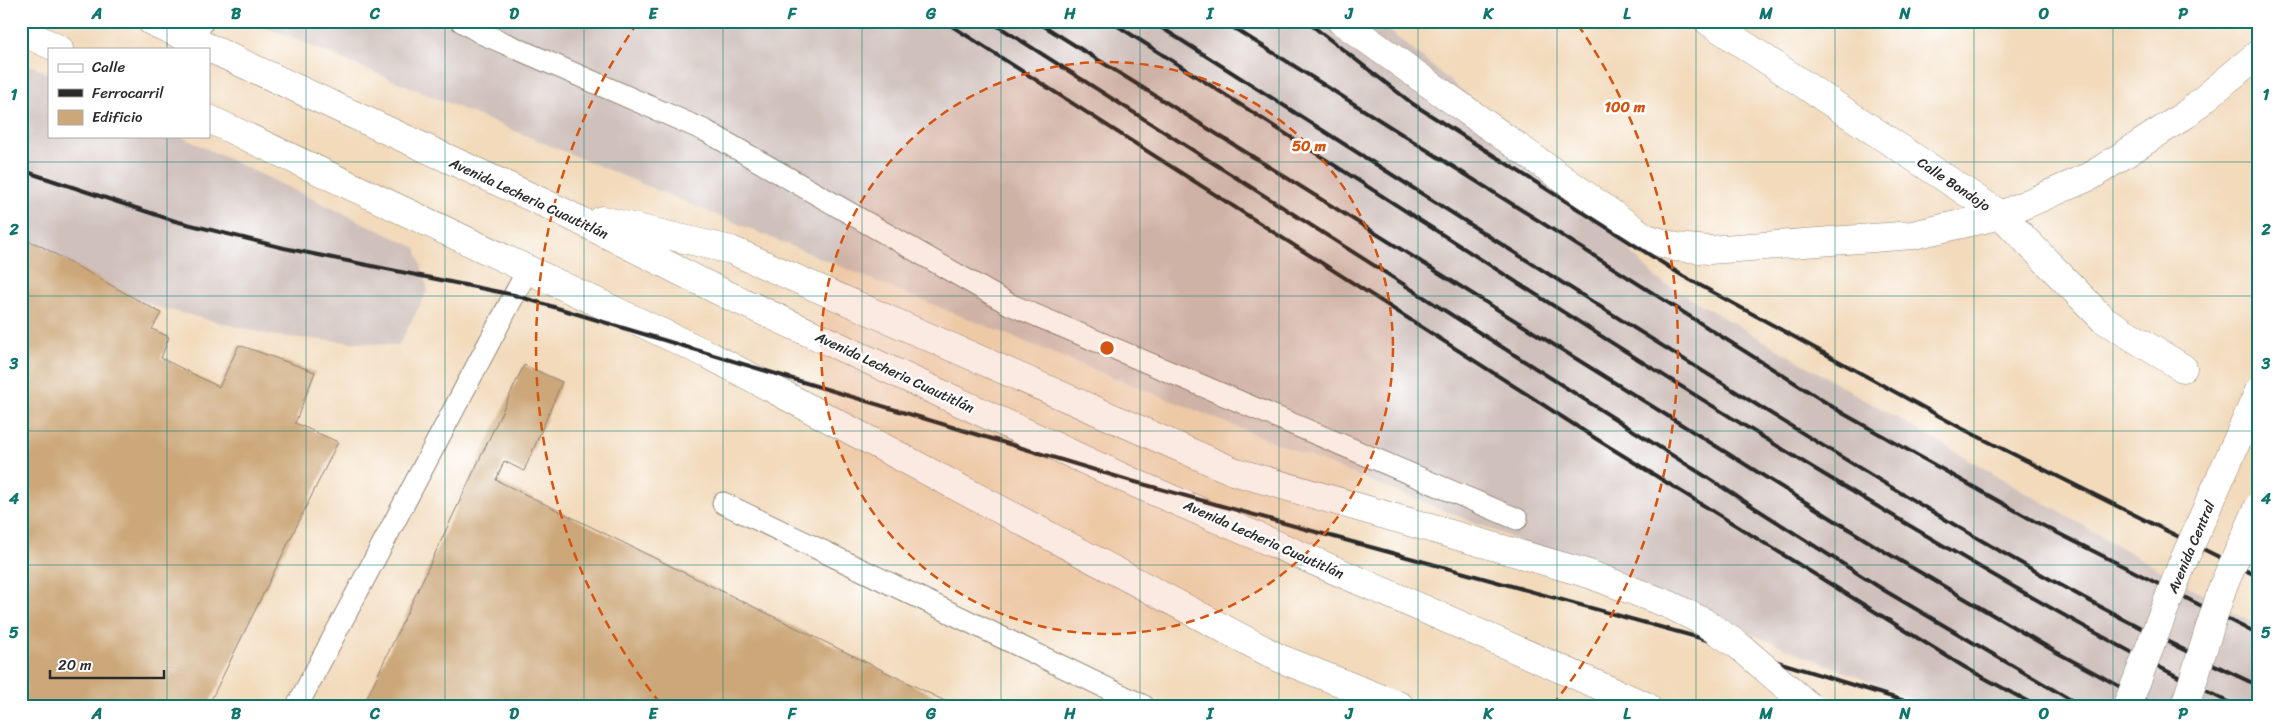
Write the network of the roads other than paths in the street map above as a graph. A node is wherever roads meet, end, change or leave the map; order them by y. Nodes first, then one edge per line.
1 (151, 21) edge
2 (461, 21) edge
3 (1341, 21) edge
4 (1708, 21) edge
5 (21, 31) edge
6 (198, 31) edge
7 (57, 48) edge
8 (2259, 53) edge
9 (210, 119) edge
10 (559, 210) junction
11 (2001, 215) junction
12 (528, 269) junction
13 (2183, 368) dead end
14 (2259, 391) edge
15 (723, 503) dead end
16 (2259, 506) edge
17 (1517, 519) dead end
18 (2192, 693) edge
19 (297, 706) edge
20 (1144, 706) edge
21 (1400, 706) edge
22 (1646, 706) edge
23 (1809, 706) edge
24 (2127, 706) edge
25 (2184, 706) edge

1 - 6 main road, Avenida Lecheria Cuautitlán
2 - 17 lane
3 - 11 main road
4 - 11 main road, Calle Bondojo
5 - 7 main road
6 - 10 main road, Avenida Lecheria Cuautitlán
8 - 11 main road
9 - 12 main road
10 - 22 main road, Avenida Lecheria Cuautitlán
10 - 23 main road, bridge
11 - 13 main road, Calle Bondojo
12 - 19 lane
12 - 21 main road
14 - 24 main road, Avenida Central, bridge
15 - 20 lane
16 - 18 main road, bridge
18 - 25 main road, bridge

